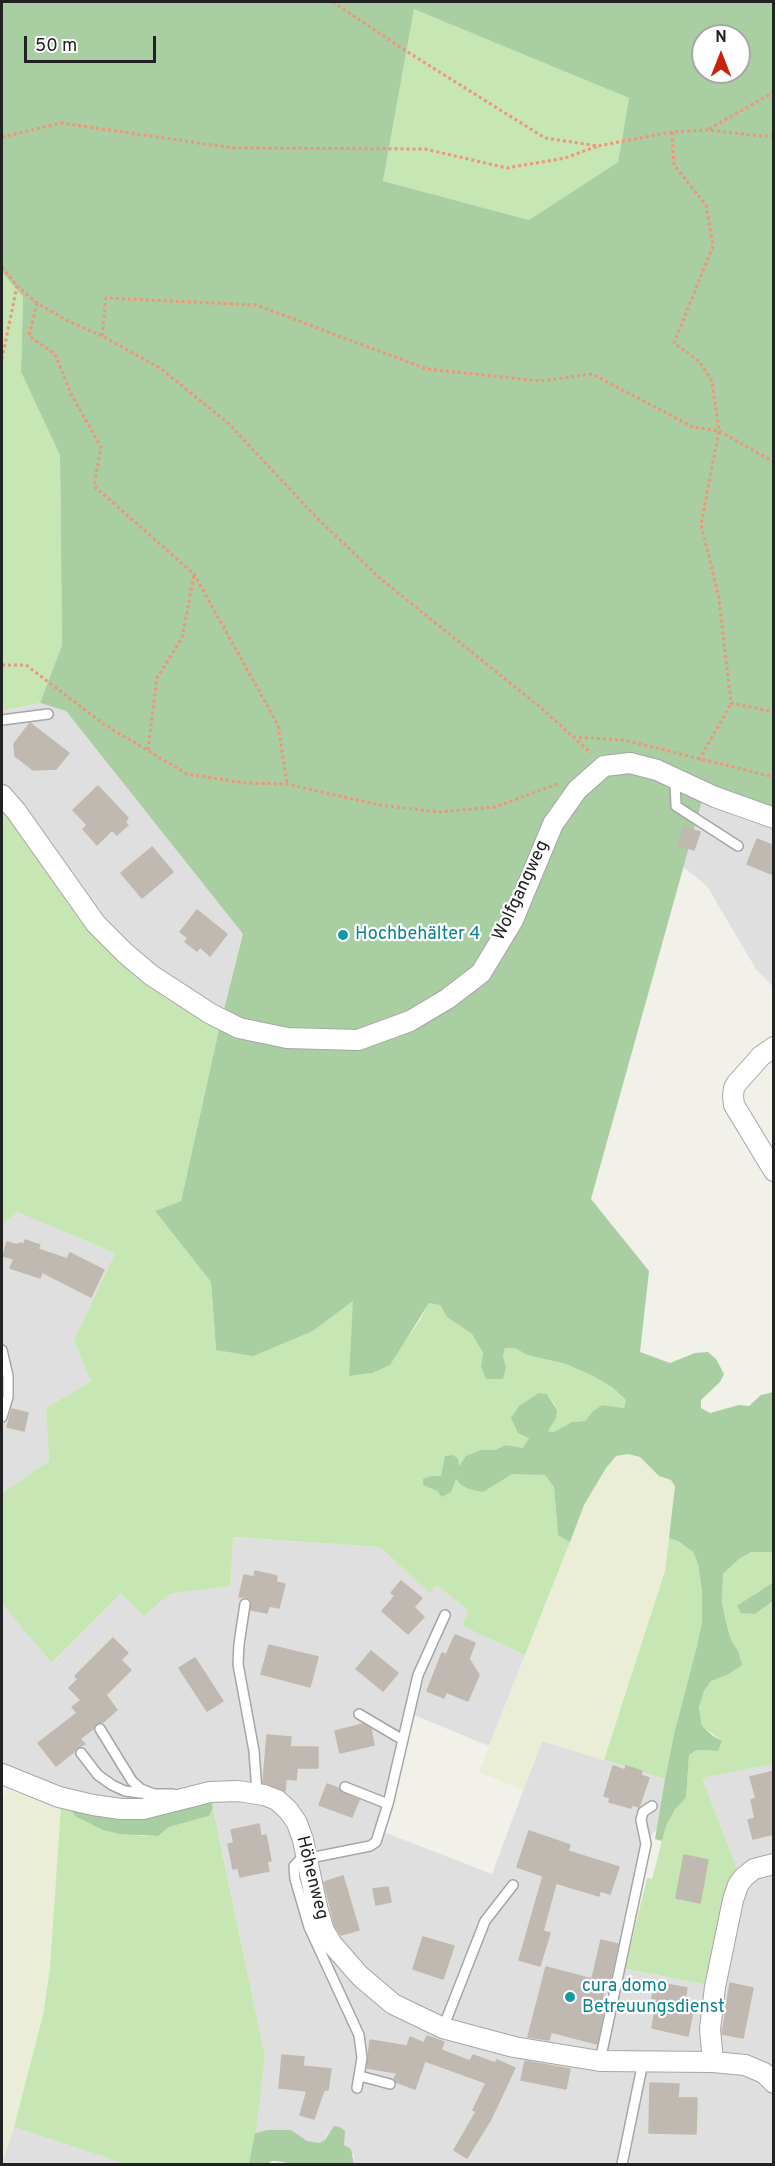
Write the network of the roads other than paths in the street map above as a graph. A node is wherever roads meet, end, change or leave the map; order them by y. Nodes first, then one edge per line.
1 (48, 714) dead end
2 (2, 720) edge
3 (675, 778) junction
4 (2, 795) edge
5 (774, 818) edge
6 (738, 846) dead end
7 (774, 1047) edge
8 (774, 1171) edge
9 (2, 1350) edge
10 (2, 1417) edge
11 (245, 1605) dead end
12 (445, 1614) dead end
13 (359, 1714) dead end
14 (100, 1729) dead end
15 (403, 1740) junction
16 (81, 1754) dead end
17 (2, 1774) edge
18 (345, 1786) dead end
19 (210, 1792) junction
20 (257, 1792) junction
21 (154, 1794) junction
22 (388, 1804) junction
23 (652, 1806) dead end
24 (307, 1858) junction
25 (774, 1864) edge
26 (513, 1885) dead end
27 (443, 2028) junction
28 (600, 2061) junction
29 (643, 2062) junction
30 (713, 2062) junction
31 (360, 2076) junction
32 (390, 2084) dead end
33 (774, 2084) edge
34 (357, 2088) dead end
35 (622, 2164) edge

1 - 2 lane
3 - 4 street, Wolfgangweg
3 - 5 street
3 - 6 lane
7 - 8 street
9 - 10 lane
11 - 20 lane
12 - 15 lane
13 - 15 lane
14 - 21 lane
15 - 22 lane
16 - 21 lane
17 - 19 street, Höhenweg
18 - 22 lane
19 - 20 street, Höhenweg
19 - 21 lane
20 - 24 street, Höhenweg
22 - 24 lane
23 - 28 lane
24 - 27 street, Höhenweg
24 - 31 lane
25 - 30 street
26 - 27 lane
27 - 28 street, Höhenweg
28 - 29 street, Höhenweg
29 - 30 street, Höhenweg
29 - 35 lane
30 - 33 street, Höhenweg
31 - 32 lane
31 - 34 lane

